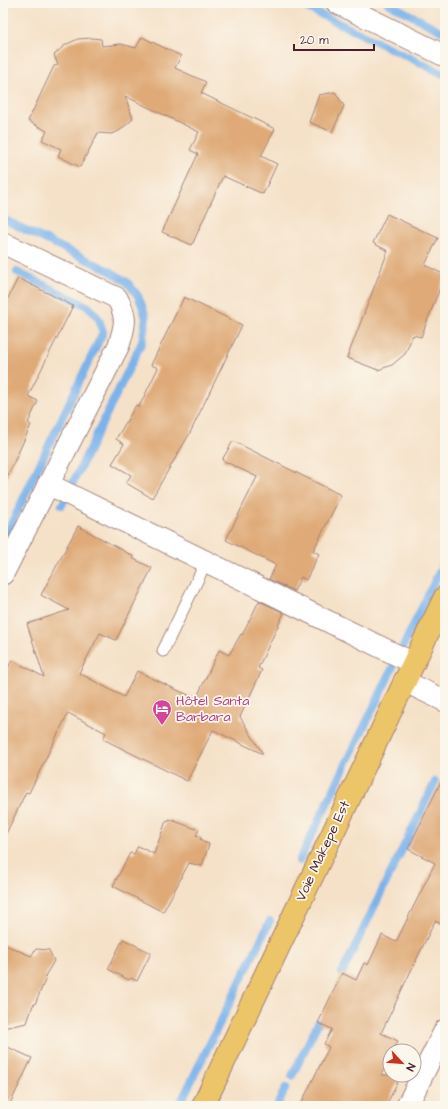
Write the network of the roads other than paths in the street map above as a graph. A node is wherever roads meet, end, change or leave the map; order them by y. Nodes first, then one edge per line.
1 (337, 3) edge
2 (445, 56) edge
3 (3, 243) edge
4 (48, 484) junction
5 (206, 562) junction
6 (3, 574) edge
7 (445, 597) edge
8 (163, 651) dead end
9 (408, 672) junction
10 (445, 701) edge
11 (445, 1030) edge
12 (203, 1106) edge
13 (407, 1106) edge

1 - 2 street
3 - 4 street
4 - 5 street
4 - 6 street
5 - 8 lane
5 - 9 street
7 - 9 main road, Voie Makepe Est
9 - 10 street
9 - 12 main road, Voie Makepe Est
11 - 13 street

